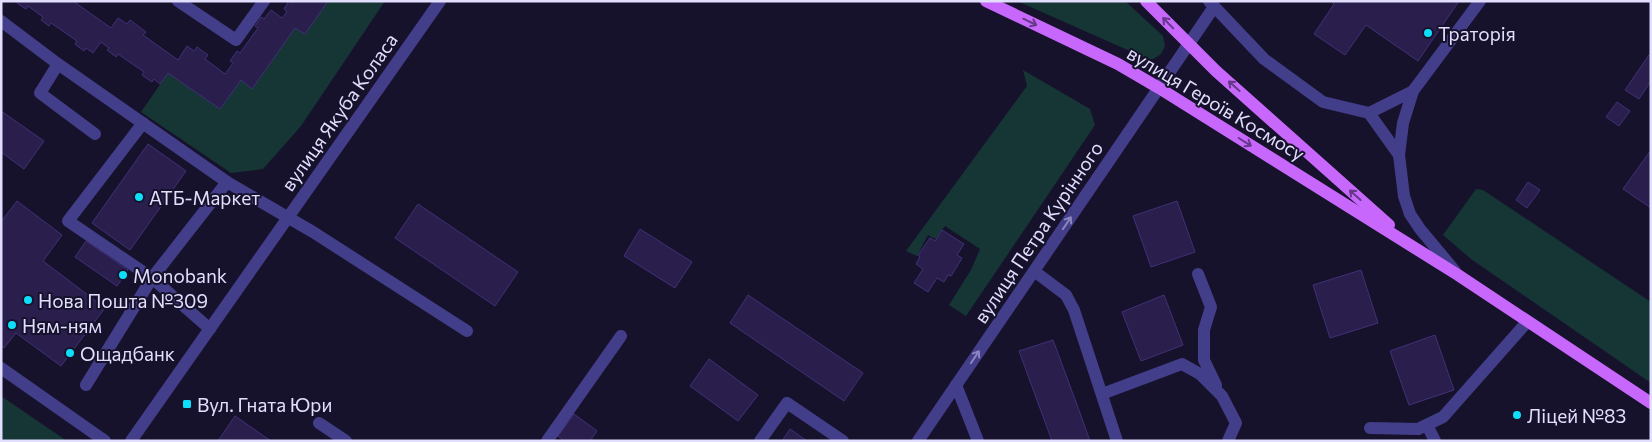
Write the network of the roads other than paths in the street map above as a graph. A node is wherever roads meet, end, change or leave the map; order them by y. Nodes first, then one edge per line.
1 (178, 1) edge
2 (264, 1) edge
3 (440, 1) edge
4 (986, 1) edge
5 (1146, 1) edge
6 (1480, 1) edge
7 (1211, 4) edge
8 (1, 21) edge
9 (1189, 45) junction
10 (58, 64) junction
11 (1159, 88) junction
12 (1413, 91) junction
13 (1369, 113) junction
14 (142, 123) junction
15 (96, 134) dead end
16 (1399, 155) junction
17 (227, 182) junction
18 (288, 217) junction
19 (1418, 250) junction
20 (1034, 271) junction
21 (1198, 274) dead end
22 (1458, 275) junction
23 (152, 278) junction
24 (1527, 322) junction
25 (210, 329) junction
26 (467, 331) dead end
27 (621, 336) dead end
28 (1, 368) edge
29 (86, 385) dead end
30 (956, 385) junction
31 (1102, 394) junction
32 (1222, 396) junction
33 (1651, 402) edge
34 (319, 423) dead end
35 (1427, 425) junction
36 (1370, 428) dead end
37 (105, 441) edge
38 (132, 441) edge
39 (346, 441) edge
40 (547, 441) edge
41 (760, 441) edge
42 (843, 441) edge
43 (918, 441) edge
44 (978, 441) edge
45 (1117, 441) edge
46 (1228, 441) edge
47 (1435, 441) edge

1 - 2 street
3 - 18 street, вулиця Якуба Коласа
4 -> 11 main road, вулиця Героїв Космосу
9 -> 5 main road, вулиця Героїв Космосу
6 - 12 street
7 - 9 street, вулиця Петра Курінного
7 - 13 street
8 - 10 street
9 - 11 street, вулиця Петра Курінного
19 -> 9 main road, вулиця Героїв Космосу
10 - 14 street
10 - 15 street
11 -> 19 main road, вулиця Героїв Космосу
20 -> 11 street, вулиця Петра Курінного
12 - 13 street
12 - 16 street
13 - 16 street
14 - 17 street
14 - 23 street
16 - 22 street
17 - 18 street
17 - 23 street
18 - 25 street, вулиця Якуба Коласа
18 - 26 street
19 - 22 main road, вулиця Героїв Космосу
30 -> 20 street, вулиця Петра Курінного
20 - 31 street
21 - 32 street
22 - 24 main road, вулиця Героїв Космосу
23 - 25 street
23 - 29 street
24 - 33 main road, вулиця Героїв Космосу
24 - 35 street
25 - 38 street, вулиця Якуба Коласа
27 - 40 street
28 - 37 street
30 - 43 street, вулиця Петра Курінного
30 - 44 street
31 - 32 street
31 - 45 street
32 - 46 street
34 - 39 street
35 - 36 street
35 - 47 street
41 - 42 street

